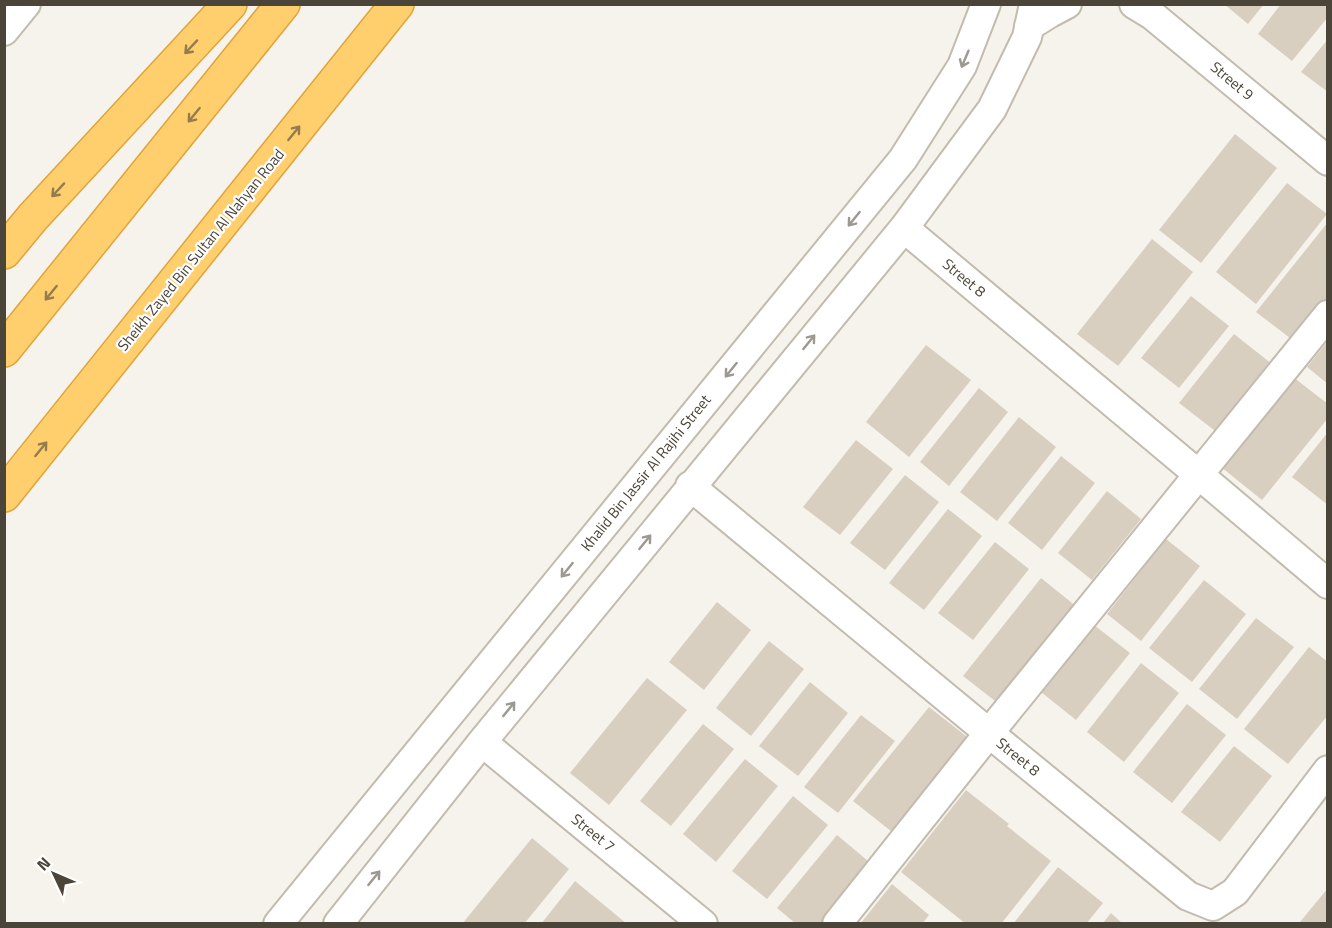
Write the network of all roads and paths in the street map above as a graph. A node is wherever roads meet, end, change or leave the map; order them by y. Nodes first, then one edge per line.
1 (26, 4) edge
2 (231, 4) edge
3 (284, 4) edge
4 (397, 4) edge
5 (986, 4) edge
6 (1067, 4) edge
7 (1134, 4) edge
8 (1032, 15) edge
9 (4, 31) edge
10 (1328, 161) edge
11 (33, 217) junction
12 (903, 228) junction
13 (4, 238) edge
14 (4, 252) edge
15 (1328, 315) edge
16 (4, 350) edge
17 (1198, 474) junction
18 (690, 486) junction
19 (4, 495) edge
20 (1328, 584) edge
21 (988, 733) junction
22 (482, 742) junction
23 (1328, 770) edge
24 (278, 924) edge
25 (338, 924) edge
26 (703, 924) edge
27 (837, 924) edge

1 - 9 street
2 -> 11 highway
3 -> 16 highway
19 -> 4 highway, Sheikh Zayed Bin Sultan Al Nahyan Road
5 -> 24 street, Khalid Bin Jassir Al Rajihi Street
6 - 8 street
7 - 10 street, Street 9
8 - 12 street
11 - 13 street
11 - 14 highway
12 - 17 street, Street 8
18 -> 12 street
15 - 17 street
17 - 20 street, Street 8
17 - 21 street
18 - 21 street, Street 8
22 -> 18 street
21 - 23 street, Street 8
21 - 27 street
25 -> 22 street
22 - 26 street, Street 7

